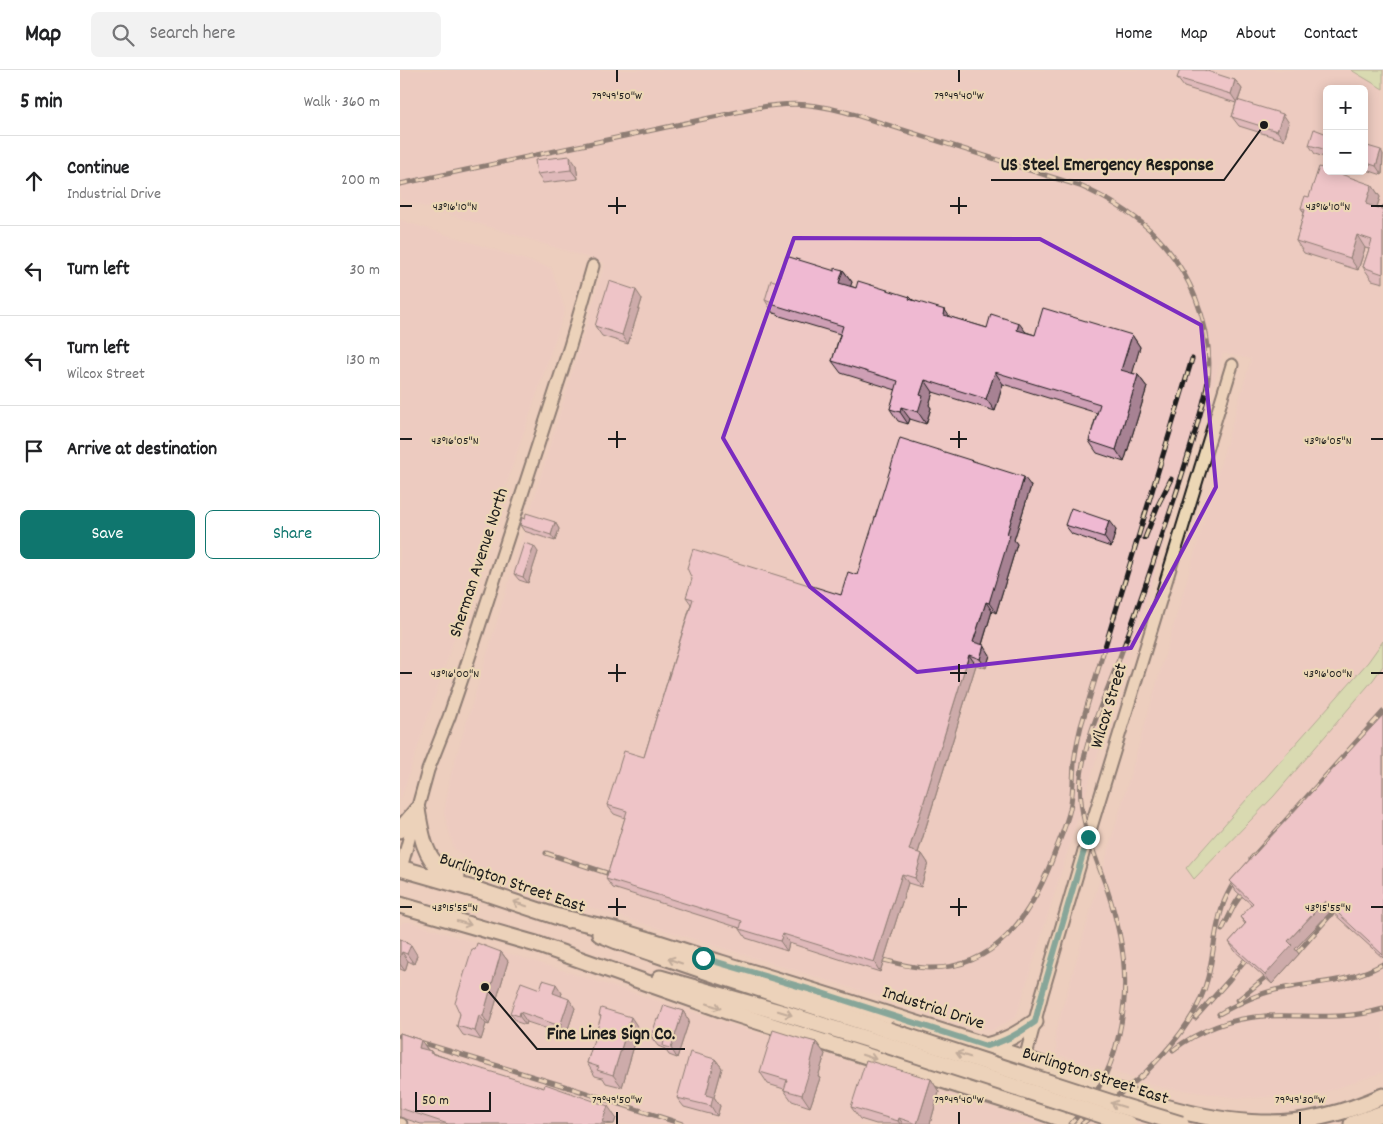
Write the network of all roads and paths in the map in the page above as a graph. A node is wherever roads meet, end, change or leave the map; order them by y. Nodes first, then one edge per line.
1 (593, 266) dead end
2 (1232, 365) dead end
3 (416, 810) junction
4 (400, 830) edge
5 (400, 869) edge
6 (480, 891) junction
7 (400, 905) edge
8 (559, 917) junction
9 (536, 944) junction
10 (1035, 1022) junction
11 (885, 1037) junction
12 (986, 1046) junction
13 (1025, 1059) junction
14 (971, 1089) junction
15 (1383, 1096) edge
16 (1383, 1113) edge
17 (1048, 1114) junction
18 (1076, 1124) edge
19 (1130, 1124) edge
20 (1181, 1124) edge
21 (1352, 1124) edge

1 - 3 street, Sherman Avenue North
2 - 10 street, Wilcox Street
3 - 4 main road
3 - 5 street, Sherman Avenue North
3 - 6 main road
5 - 6 main road, Burlington Street East
8 -> 6 main road, Burlington Street East
7 -> 9 main road, Burlington Street East
11 -> 8 main road, Burlington Street East
8 - 12 main road, Industrial Drive
9 -> 11 main road, Burlington Street East
9 -> 14 main road, Burlington Street East
10 - 12 main road
10 - 13 street, Wilcox Street
11 - 19 main road, Burlington Street East, bridge
20 -> 11 main road, Burlington Street East, bridge
12 - 13 main road, Industrial Drive
13 - 14 main road
13 - 15 main road, Industrial Drive
13 - 17 main road
14 - 17 main road, Burlington Street East
16 - 21 main road
17 - 18 main road, Burlington Street East

